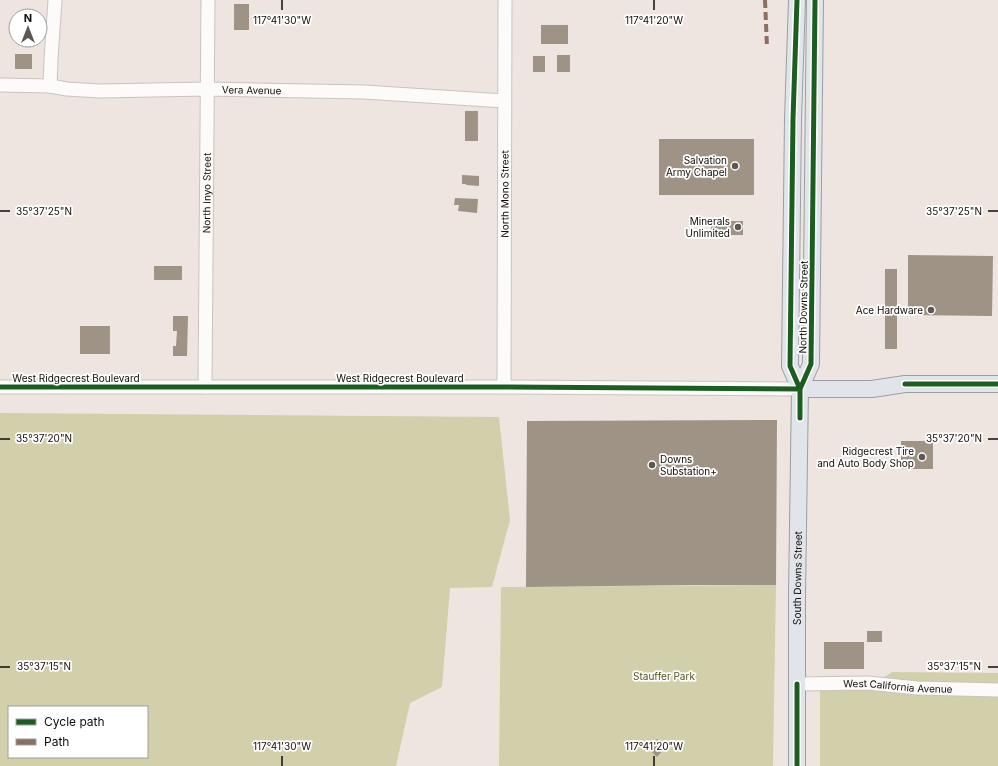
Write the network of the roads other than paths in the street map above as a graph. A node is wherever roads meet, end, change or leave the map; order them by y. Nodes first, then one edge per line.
1 (55, 0) edge
2 (208, 0) edge
3 (797, 0) edge
4 (815, 0) edge
5 (502, 2) edge
6 (0, 84) edge
7 (50, 86) junction
8 (207, 89) junction
9 (504, 101) junction
10 (998, 384) edge
11 (0, 387) edge
12 (205, 387) junction
13 (504, 387) junction
14 (800, 389) junction
15 (798, 684) junction
16 (998, 690) edge
17 (797, 766) edge

1 - 7 street
2 - 8 street, North Inyo Street
3 - 14 main road, North Downs Street
4 - 14 main road, North Downs Street
5 - 9 street, North Mono Street
6 - 7 street, Vera Avenue
7 - 8 street, Vera Avenue
8 - 9 street, Vera Avenue
8 - 12 street, North Inyo Street
9 - 13 street, North Mono Street
10 - 14 main road, West Ridgecrest Boulevard
11 - 12 street, West Ridgecrest Boulevard
12 - 13 street, West Ridgecrest Boulevard
13 - 14 street, West Ridgecrest Boulevard
14 - 15 main road, South Downs Street
15 - 16 street, West California Avenue
15 - 17 main road, South Downs Street

